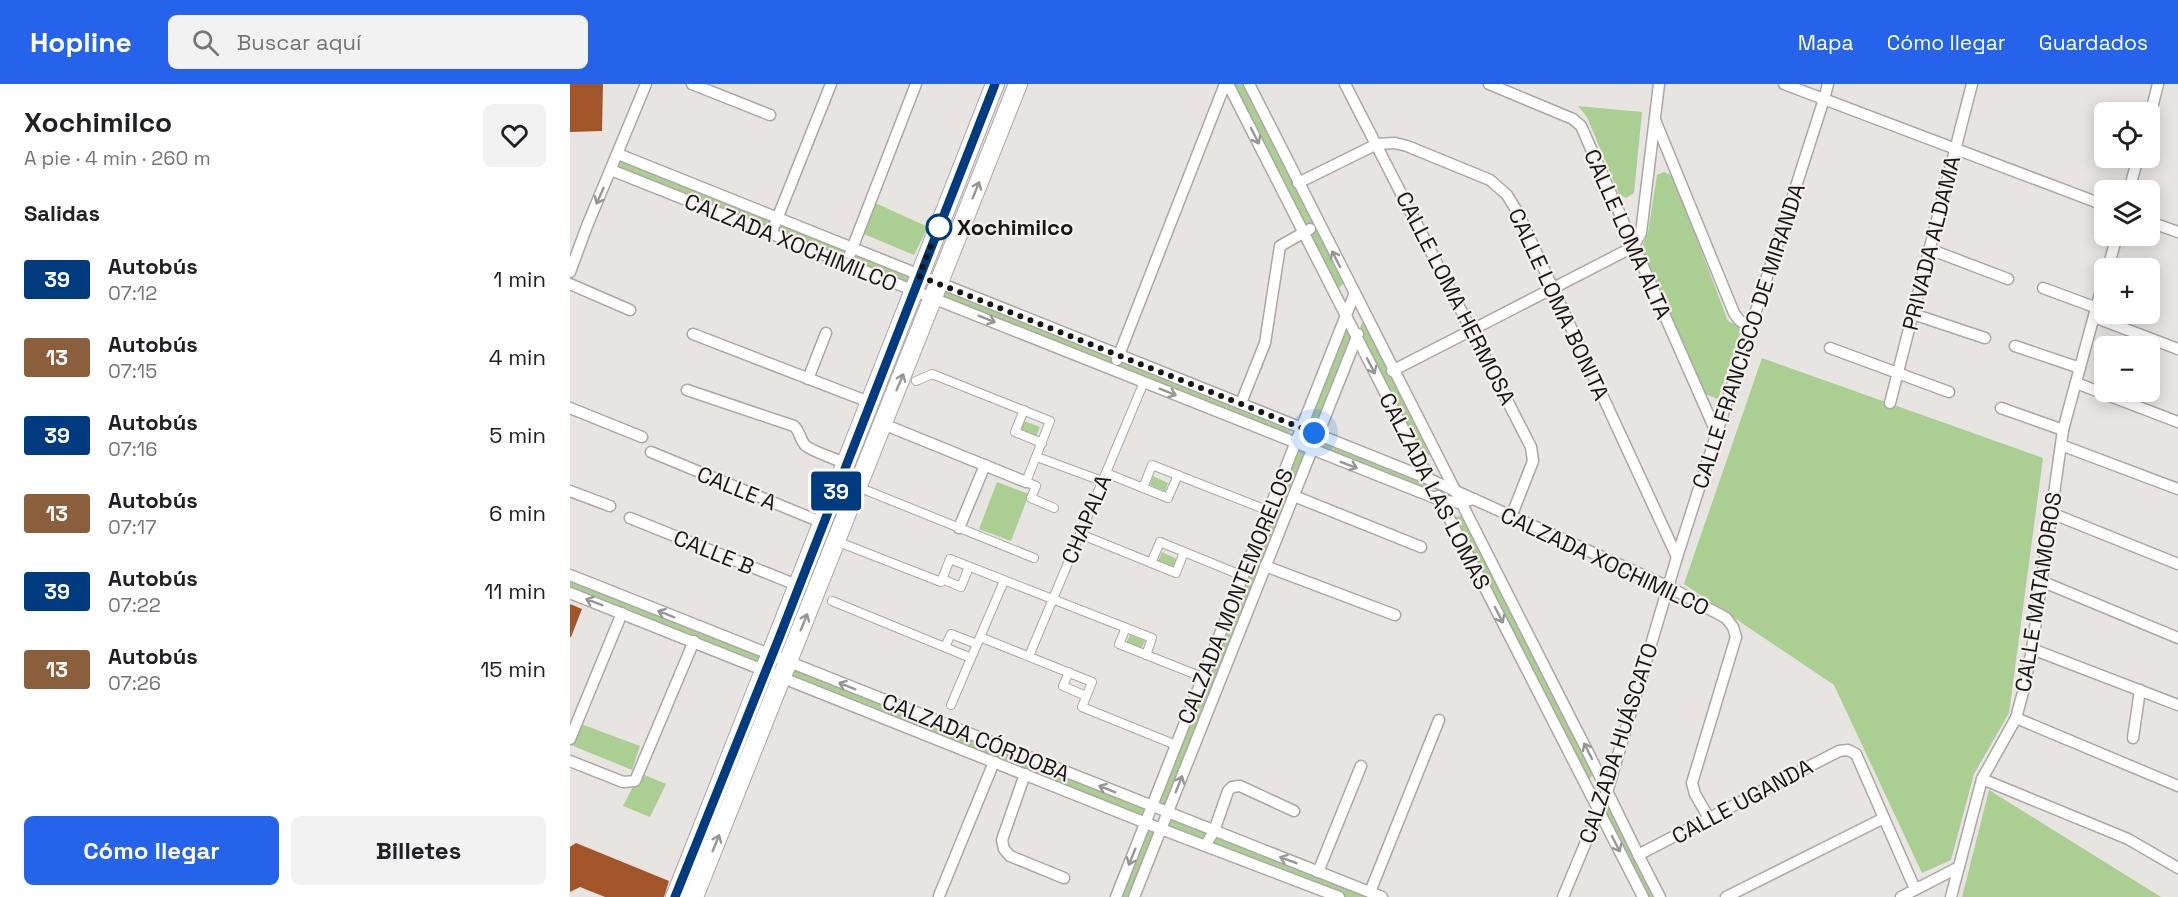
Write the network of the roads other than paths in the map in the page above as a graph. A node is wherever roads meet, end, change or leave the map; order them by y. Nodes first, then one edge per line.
1 (646, 84) edge
2 (692, 84) edge
3 (831, 84) edge
4 (916, 84) edge
5 (995, 84) edge
6 (1018, 84) edge
7 (1226, 84) edge
8 (1248, 84) edge
9 (1345, 84) edge
10 (1489, 84) edge
11 (1659, 84) edge
12 (1784, 84) edge
13 (1828, 84) edge
14 (1972, 84) edge
15 (2158, 84) edge
16 (1824, 99) junction
17 (2154, 102) edge
18 (770, 115) dead end
19 (1655, 119) junction
20 (1377, 144) junction
21 (1954, 148) junction
22 (618, 154) junction
23 (611, 170) junction
24 (668, 174) junction
25 (1298, 183) junction
26 (660, 190) junction
27 (721, 195) junction
28 (2094, 201) edge
29 (714, 211) junction
30 (778, 219) junction
31 (1319, 225) junction
32 (2160, 226) edge
33 (1304, 232) junction
34 (2178, 232) edge
35 (771, 234) junction
36 (1633, 247) junction
37 (852, 249) junction
38 (1929, 249) junction
39 (846, 264) junction
40 (570, 272) edge
41 (2008, 279) dead end
42 (916, 283) junction
43 (570, 284) edge
44 (2043, 288) dead end
45 (1553, 289) junction
46 (936, 291) junction
47 (1354, 295) junction
48 (630, 310) dead end
49 (2094, 313) edge
50 (1913, 314) junction
51 (1346, 315) junction
52 (1365, 316) junction
53 (2094, 317) edge
54 (2120, 324) edge
55 (1751, 328) junction
56 (1473, 330) junction
57 (826, 333) dead end
58 (693, 334) dead end
59 (1356, 337) junction
60 (1986, 338) dead end
61 (2015, 346) dead end
62 (1830, 348) dead end
63 (2178, 349) edge
64 (1119, 356) junction
65 (1113, 369) junction
66 (2080, 369) junction
67 (1392, 370) junction
68 (1898, 375) junction
69 (808, 379) junction
70 (916, 381) dead end
71 (1144, 382) junction
72 (2076, 383) junction
73 (687, 390) dead end
74 (1949, 392) dead end
75 (869, 402) junction
76 (1241, 403) junction
77 (1890, 403) dead end
78 (570, 408) edge
79 (2001, 408) dead end
80 (1024, 411) junction
81 (2178, 422) edge
82 (883, 424) junction
83 (1301, 428) junction
84 (2063, 430) junction
85 (1718, 434) junction
86 (1318, 435) junction
87 (642, 437) dead end
88 (1042, 443) junction
89 (1295, 443) junction
90 (2061, 445) junction
91 (1312, 450) junction
92 (651, 452) dead end
93 (1036, 457) junction
94 (846, 464) junction
95 (985, 465) junction
96 (1178, 475) junction
97 (1104, 477) junction
98 (1429, 479) junction
99 (1026, 482) junction
100 (858, 487) junction
101 (1143, 488) junction
102 (1452, 489) junction
103 (2178, 489) edge
104 (570, 491) edge
105 (1294, 496) junction
106 (1473, 499) junction
107 (1440, 500) junction
108 (1459, 503) junction
109 (610, 506) dead end
110 (1054, 508) dead end
111 (1269, 511) junction
112 (2051, 513) junction
113 (1511, 517) junction
114 (630, 518) dead end
115 (824, 523) junction
116 (959, 528) junction
117 (1080, 534) junction
118 (836, 541) junction
119 (1421, 547) dead end
120 (1184, 552) junction
121 (1677, 556) junction
122 (1034, 558) dead end
123 (1151, 563) junction
124 (2178, 564) edge
125 (1265, 566) junction
126 (969, 567) junction
127 (570, 575) edge
128 (1242, 576) junction
129 (942, 579) junction
130 (1004, 580) junction
131 (2041, 581) junction
132 (799, 586) junction
133 (1669, 587) junction
134 (570, 593) edge
135 (1053, 600) junction
136 (832, 601) dead end
137 (1229, 610) junction
138 (622, 613) junction
139 (1395, 615) dead end
140 (1245, 617) junction
141 (1126, 628) junction
142 (2178, 638) edge
143 (694, 641) junction
144 (978, 641) junction
145 (945, 647) junction
146 (2032, 649) junction
147 (1146, 655) junction
148 (1029, 656) junction
149 (971, 658) junction
150 (777, 666) junction
151 (1069, 672) junction
152 (1202, 677) junction
153 (2140, 690) junction
154 (1086, 696) junction
155 (951, 705) dead end
156 (2178, 705) edge
157 (2016, 718) junction
158 (1439, 720) dead end
159 (1183, 726) junction
160 (958, 730) junction
161 (1199, 732) junction
162 (2133, 738) dead end
163 (570, 739) edge
164 (952, 745) junction
165 (1176, 745) junction
166 (570, 762) edge
167 (994, 762) junction
168 (1361, 766) dead end
169 (1025, 774) junction
170 (1982, 779) junction
171 (2178, 786) edge
172 (1608, 789) junction
173 (1152, 806) junction
174 (1294, 811) dead end
175 (1599, 811) junction
176 (1167, 813) junction
177 (1884, 818) junction
178 (1710, 820) junction
179 (1145, 822) junction
180 (1161, 829) junction
181 (1214, 831) junction
182 (1205, 846) junction
183 (1638, 855) junction
184 (1959, 867) junction
185 (2178, 868) edge
186 (1318, 872) junction
187 (1064, 878) dead end
188 (1340, 881) junction
189 (1916, 889) junction
190 (1370, 892) junction
191 (939, 896) edge
192 (1337, 896) edge
193 (675, 897) edge
194 (694, 897) edge
195 (1116, 897) edge
196 (1134, 897) edge
197 (1382, 897) edge
198 (1563, 897) edge
199 (1643, 897) edge
200 (1660, 897) edge
201 (1726, 897) edge
202 (1901, 897) edge
203 (1951, 897) edge

1 - 22 street
2 - 18 street
3 - 30 street
4 - 37 street
5 - 42 main road
46 -> 6 main road
7 -> 33 street, CALZADA LAS LOMAS
7 - 64 street
8 - 25 street, CALZADA LAS LOMAS
9 - 20 street, CALLE LOMA HERMOSA
10 - 36 street, CALLE LOMA ALTA
11 - 19 street
12 - 16 street
13 - 16 street, CALLE FRANCISCO DE MIRANDA
14 - 21 street, PRIVADA ALDAMA
15 - 17 street
16 - 21 street
16 - 55 street, CALLE FRANCISCO DE MIRANDA
19 - 36 street
19 - 55 street
20 - 25 street, CALLE LOMA BONITA
20 - 45 street, CALLE LOMA BONITA
20 - 56 street, CALLE LOMA HERMOSA
21 - 28 street
21 - 38 street, PRIVADA ALDAMA
22 - 23 street
22 - 24 street, CALZADA XOCHIMILCO
23 - 26 street, CALZADA XOCHIMILCO
23 -> 40 street
24 - 26 street
24 - 27 street, CALZADA XOCHIMILCO
25 - 31 street, CALZADA LAS LOMAS
26 - 29 street, CALZADA XOCHIMILCO
27 - 29 street
27 - 30 street, CALZADA XOCHIMILCO
29 - 35 street, CALZADA XOCHIMILCO
30 - 35 street
30 - 37 street, CALZADA XOCHIMILCO
31 - 33 street
47 -> 31 street, CALZADA LAS LOMAS
32 - 34 street
33 - 51 street, CALZADA LAS LOMAS
33 - 76 street
35 - 39 street, CALZADA XOCHIMILCO
36 - 45 street
36 - 85 street, CALLE LOMA ALTA
37 - 39 street
37 - 42 street, CALZADA XOCHIMILCO
38 - 41 street
38 - 50 street, PRIVADA ALDAMA
39 - 42 street, CALZADA XOCHIMILCO
42 - 46 street, CALZADA XOCHIMILCO
42 - 46 street, CALZADA XOCHIMILCO
42 - 75 main road
43 - 48 street
44 - 49 street
45 - 56 street
45 - 121 street, CALLE LOMA BONITA
46 - 64 street, CALZADA XOCHIMILCO
46 -> 65 street, CALZADA XOCHIMILCO
82 -> 46 main road
47 - 51 street, CALZADA MONTEMORELOS
47 - 52 street, CALZADA LAS LOMAS
50 - 60 street
50 - 68 street, PRIVADA ALDAMA
51 - 59 street, CALZADA LAS LOMAS
51 - 83 street, CALZADA MONTEMORELOS
52 - 59 street, CALZADA MONTEMORELOS
52 - 67 street, CALZADA LAS LOMAS
53 - 66 street, CALLE MATAMOROS
54 - 63 street
55 - 85 street, CALLE FRANCISCO DE MIRANDA
56 - 67 street
56 - 113 street, CALLE LOMA HERMOSA
57 - 69 street
58 - 69 street
59 - 86 street, CALZADA MONTEMORELOS
59 -> 98 street, CALZADA LAS LOMAS
61 - 66 street
62 - 68 street
64 - 65 street
64 - 76 street, CALZADA XOCHIMILCO
65 - 71 street, CALZADA XOCHIMILCO
66 - 72 street, CALLE MATAMOROS
67 - 102 street, CALZADA LAS LOMAS
68 - 74 street
68 - 77 street, PRIVADA ALDAMA
69 - 75 street
70 - 80 street
71 -> 89 street, CALZADA XOCHIMILCO
71 - 97 street, CHAPALA
72 - 81 street
72 - 84 street, CALLE MATAMOROS
73 - 94 street
75 - 94 main road
76 - 83 street, CALZADA XOCHIMILCO
78 - 87 street
79 - 84 street
80 - 88 street
80 - 88 street
82 - 95 street
82 - 100 main road
83 - 86 street, CALZADA XOCHIMILCO
83 - 89 street, CALZADA MONTEMORELOS
84 - 90 street, CALLE MATAMOROS
85 - 121 street, CALLE FRANCISCO DE MIRANDA
86 - 91 street, CALZADA MONTEMORELOS
86 - 98 street, CALZADA XOCHIMILCO
88 - 93 street
89 - 91 street, CALZADA XOCHIMILCO
89 - 111 street, CALZADA MONTEMORELOS
90 - 103 street
90 - 112 street, CALLE MATAMOROS
91 - 105 street, CALZADA MONTEMORELOS
91 -> 107 street, CALZADA XOCHIMILCO
92 - 115 street, CALLE A
93 - 97 street
93 - 99 street
94 - 115 main road
95 - 99 street
95 - 116 street
96 - 101 street
96 - 101 street
96 - 111 street
97 - 101 street
97 - 117 street, CHAPALA
98 - 102 street, CALZADA XOCHIMILCO
98 - 107 street, CALZADA LAS LOMAS
99 - 110 street
100 - 116 street
100 - 118 main road
102 - 106 street, CALZADA XOCHIMILCO
102 - 108 street, CALZADA LAS LOMAS
104 - 109 street
105 - 119 street
105 - 125 street, CALZADA MONTEMORELOS
106 - 108 street, CALZADA XOCHIMILCO
106 - 113 street, CALZADA XOCHIMILCO
107 - 108 street, CALZADA XOCHIMILCO
107 -> 175 street, CALZADA LAS LOMAS
172 -> 108 street, CALZADA LAS LOMAS
111 - 128 street, CALZADA MONTEMORELOS
112 - 124 street
112 - 131 street, CALLE MATAMOROS
113 - 133 street, CALZADA XOCHIMILCO
114 - 132 street, CALLE B
115 - 132 main road
116 - 122 street
117 - 123 street
117 - 135 street, CHAPALA
118 - 129 street
150 -> 118 main road
120 - 123 street
120 - 123 street
120 - 128 street
121 - 133 street, CALLE FRANCISCO DE MIRANDA
125 - 139 street
125 - 140 street, CALZADA MONTEMORELOS
126 - 129 street
126 - 129 street
126 - 130 street
150 -> 127 street, CALZADA CÓRDOBA
128 - 137 street, CALZADA MONTEMORELOS
130 - 135 street
130 - 144 street
131 - 142 street
131 - 146 street, CALLE MATAMOROS
132 - 150 main road
133 - 172 street, CALZADA HUÁSCATO
133 - 178 street, CALZADA XOCHIMILCO
138 -> 134 street, CALZADA CÓRDOBA
135 - 141 street
135 - 148 street, CHAPALA
136 - 145 street
137 - 140 street
137 - 152 street, CALZADA MONTEMORELOS
138 - 143 street, CALZADA CÓRDOBA
138 - 163 street
140 - 161 street, CALZADA MONTEMORELOS
141 - 147 street
141 - 147 street
143 - 150 street, CALZADA CÓRDOBA
143 - 166 street
144 - 145 street
144 - 148 street
144 - 149 street
145 - 149 street
146 - 153 street
146 - 157 street, CALLE MATAMOROS
147 - 152 street
148 - 151 street
149 - 155 street
160 -> 150 street, CALZADA CÓRDOBA
150 - 164 street, CALZADA CÓRDOBA
150 - 193 main road
194 -> 150 main road
151 - 154 street
151 - 154 street
152 - 159 street, CALZADA MONTEMORELOS
153 - 156 street
153 - 162 street
154 - 165 street
157 - 170 street, CALLE MATAMOROS
157 - 171 street
158 - 190 street
159 - 161 street
159 - 165 street, CALZADA MONTEMORELOS
160 - 164 street
173 -> 160 street, CALZADA CÓRDOBA
176 -> 161 street, CALZADA MONTEMORELOS
164 - 167 street, CALZADA CÓRDOBA
165 - 173 street, CALZADA MONTEMORELOS
167 - 169 street, CALZADA CÓRDOBA
167 - 191 street
168 - 186 street
169 - 179 street, CALZADA CÓRDOBA
169 - 187 street
170 - 184 street, CALLE MATAMOROS
170 - 185 street
172 - 175 street, CALZADA HUÁSCATO
172 - 183 street, CALZADA LAS LOMAS
173 - 176 street, CALZADA CÓRDOBA
173 - 179 street, CALZADA MONTEMORELOS
174 - 181 street
175 - 198 street, CALZADA HUÁSCATO
175 -> 199 street, CALZADA LAS LOMAS
176 - 180 street, CALZADA MONTEMORELOS
176 - 181 street, CALZADA CÓRDOBA
177 - 178 street, CALLE UGANDA
177 - 189 street
177 - 201 street
178 - 183 street, CALLE UGANDA
179 - 180 street, CALZADA CÓRDOBA
179 -> 195 street, CALZADA MONTEMORELOS
180 - 182 street, CALZADA CÓRDOBA
180 - 196 street, CALZADA MONTEMORELOS
181 - 182 street
186 -> 181 street, CALZADA CÓRDOBA
182 - 192 street, CALZADA CÓRDOBA
183 - 200 street, CALZADA LAS LOMAS
184 - 189 street
184 - 203 street, CALLE MATAMOROS
186 - 188 street, CALZADA CÓRDOBA
188 - 190 street, CALZADA CÓRDOBA
188 - 192 street
189 - 202 street
190 - 197 street, CALZADA CÓRDOBA

